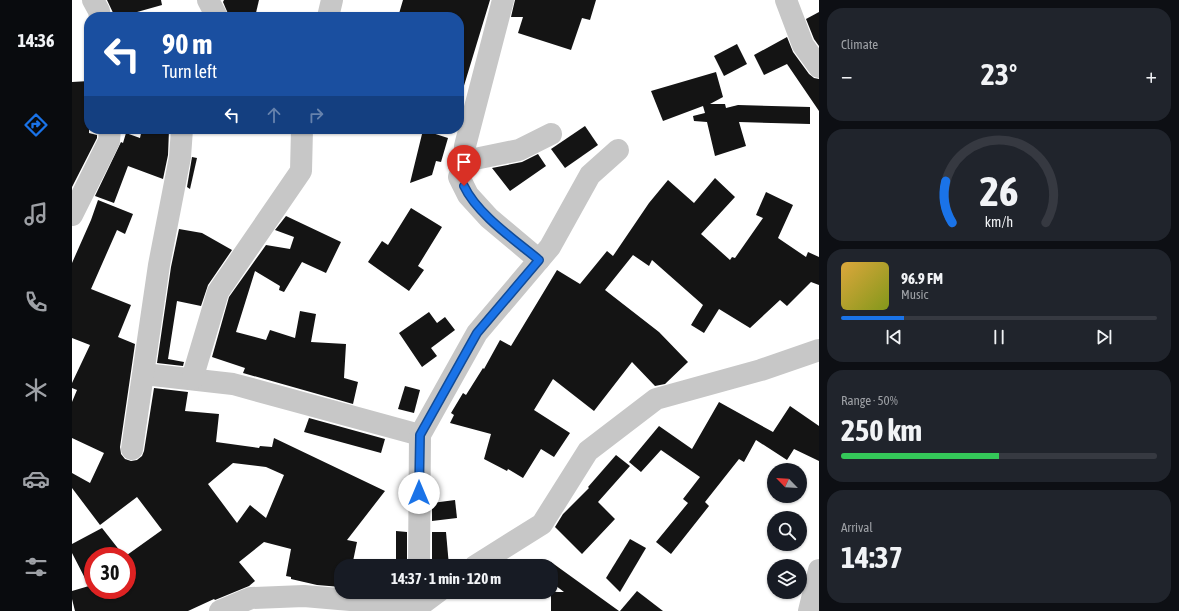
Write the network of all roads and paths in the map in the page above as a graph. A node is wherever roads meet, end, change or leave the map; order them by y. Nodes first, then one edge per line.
1 (94, 0) edge
2 (208, 0) edge
3 (332, 0) edge
4 (503, 0) edge
5 (786, 0) edge
6 (99, 12) edge
7 (214, 12) edge
8 (329, 12) edge
9 (819, 66) edge
10 (110, 134) edge
11 (182, 134) edge
12 (302, 134) edge
13 (551, 134) dead end
14 (618, 150) dead end
15 (465, 161) junction
16 (72, 215) edge
17 (539, 260) junction
18 (819, 350) edge
19 (144, 374) junction
20 (192, 379) junction
21 (420, 435) junction
22 (132, 449) dead end
23 (419, 559) edge
24 (486, 559) edge
25 (819, 570) edge
26 (419, 603) edge
27 (220, 611) edge
28 (809, 611) edge

1 - 6 street
2 - 7 street
3 - 8 street
4 - 15 street
5 - 9 street
10 - 16 street
11 - 19 street
12 - 20 street
13 - 15 street
14 - 17 street
15 - 17 street
17 - 21 street
18 - 24 street
19 - 20 street
19 - 22 street
20 - 21 street
21 - 23 street
25 - 28 street
26 - 27 street

